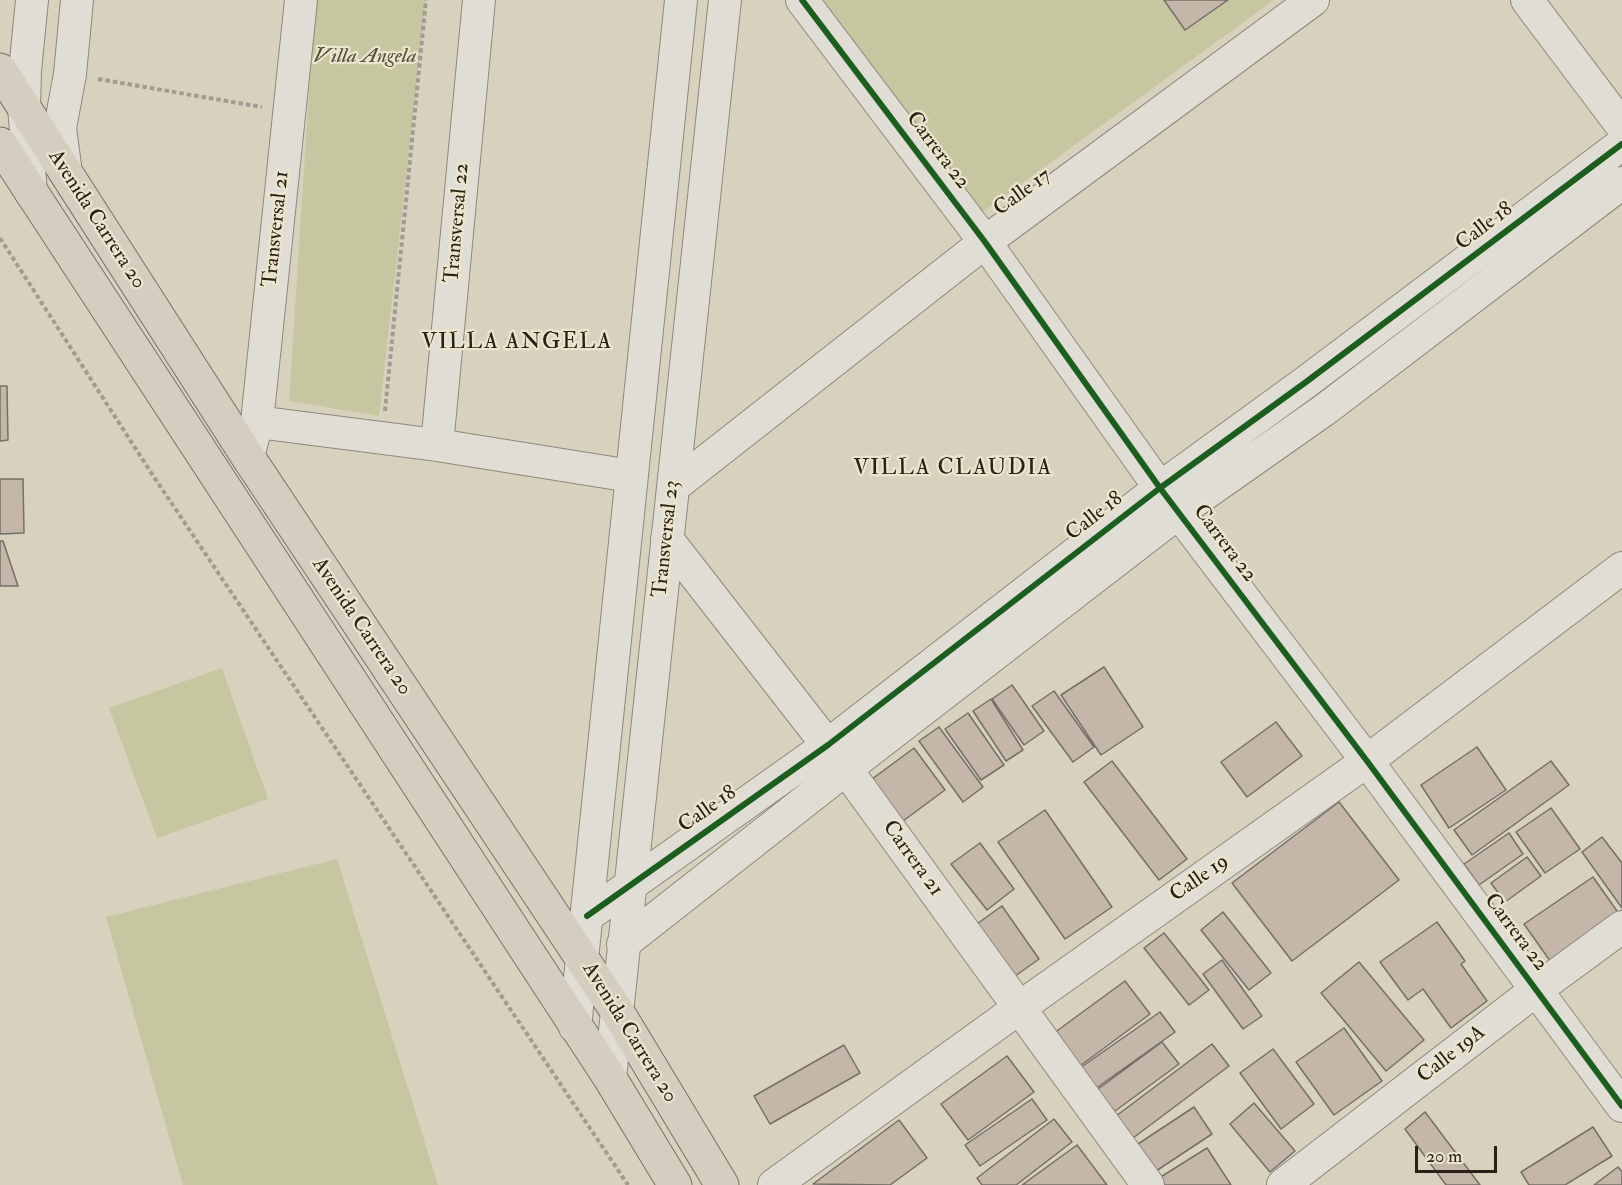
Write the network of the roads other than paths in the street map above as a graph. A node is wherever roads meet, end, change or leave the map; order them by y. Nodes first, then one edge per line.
1 (32, 0) edge
2 (77, 0) edge
3 (301, 0) edge
4 (479, 0) edge
5 (681, 0) edge
6 (725, 0) edge
7 (801, 0) edge
8 (1313, 0) edge
9 (1527, 0) edge
10 (0, 70) edge
11 (24, 107) junction
12 (1622, 126) edge
13 (0, 144) edge
14 (1622, 144) edge
15 (66, 173) junction
16 (1622, 183) edge
17 (32, 193) junction
18 (985, 242) junction
19 (1306, 382) junction
20 (1327, 408) junction
21 (257, 422) junction
22 (437, 445) junction
23 (248, 457) junction
24 (631, 476) junction
25 (673, 487) junction
26 (1160, 488) junction
27 (1179, 512) junction
28 (667, 539) junction
29 (1622, 568) edge
30 (837, 757) junction
31 (1367, 761) junction
32 (629, 885) junction
33 (587, 916) junction
34 (1622, 927) edge
35 (623, 944) junction
36 (582, 959) junction
37 (1536, 990) junction
38 (1019, 1008) junction
39 (617, 1011) junction
40 (575, 1027) junction
41 (610, 1078) junction
42 (1622, 1106) edge
43 (786, 1182) edge
44 (675, 1185) edge
45 (722, 1185) edge
46 (1148, 1185) edge
47 (1283, 1185) edge

1 - 11 street
2 - 15 street
3 - 21 street, Transversal 21
4 - 22 street, Transversal 22
5 - 24 street, Transversal 23
6 - 25 street, Transversal 23
7 - 18 street, Carrera 22
8 - 18 street, Calle 17
9 - 12 street
10 - 11 main road, Avenida Carrera 20
11 - 15 main road, Avenida Carrera 20
11 - 17 street
13 - 17 main road, Avenida Carrera 20
14 - 19 street, Calle 18
15 - 23 main road, Avenida Carrera 20
16 - 20 street, Calle 18
17 - 40 main road, Avenida Carrera 20
18 - 25 street, Calle 17
18 - 26 street, Carrera 22
19 - 20 street
19 - 26 street, Calle 18
20 - 27 street, Calle 18
21 - 22 street
21 - 23 street, Transversal 21
22 - 24 street
23 - 36 main road, Avenida Carrera 20
24 - 33 street, Transversal 23
25 - 28 street, Transversal 23
26 - 27 street, Carrera 22
26 - 30 street, Calle 18
27 - 30 street, Calle 18
27 - 31 street, Carrera 22
28 - 30 street, Carrera 21
28 - 32 street, Transversal 23
29 - 31 street, Calle 19
30 - 32 street, Calle 18
30 - 35 street, Calle 18
30 - 38 street, Carrera 21
31 - 37 street, Carrera 22
31 - 38 street, Calle 19
32 - 33 street, Calle 18
32 - 35 street, Transversal 23
33 - 36 street, Transversal 23
34 - 37 street, Calle 19A
35 - 39 street, Transversal 23
36 - 39 main road, Avenida Carrera 20
36 - 40 street, Transversal 23
37 - 42 street, Carrera 22
37 - 47 street, Calle 19A
38 - 43 street, Calle 19
38 - 46 street, Carrera 21
39 - 41 street, Transversal 23
39 - 45 main road, Avenida Carrera 20
40 - 41 main road, Avenida Carrera 20
41 - 44 main road, Avenida Carrera 20

